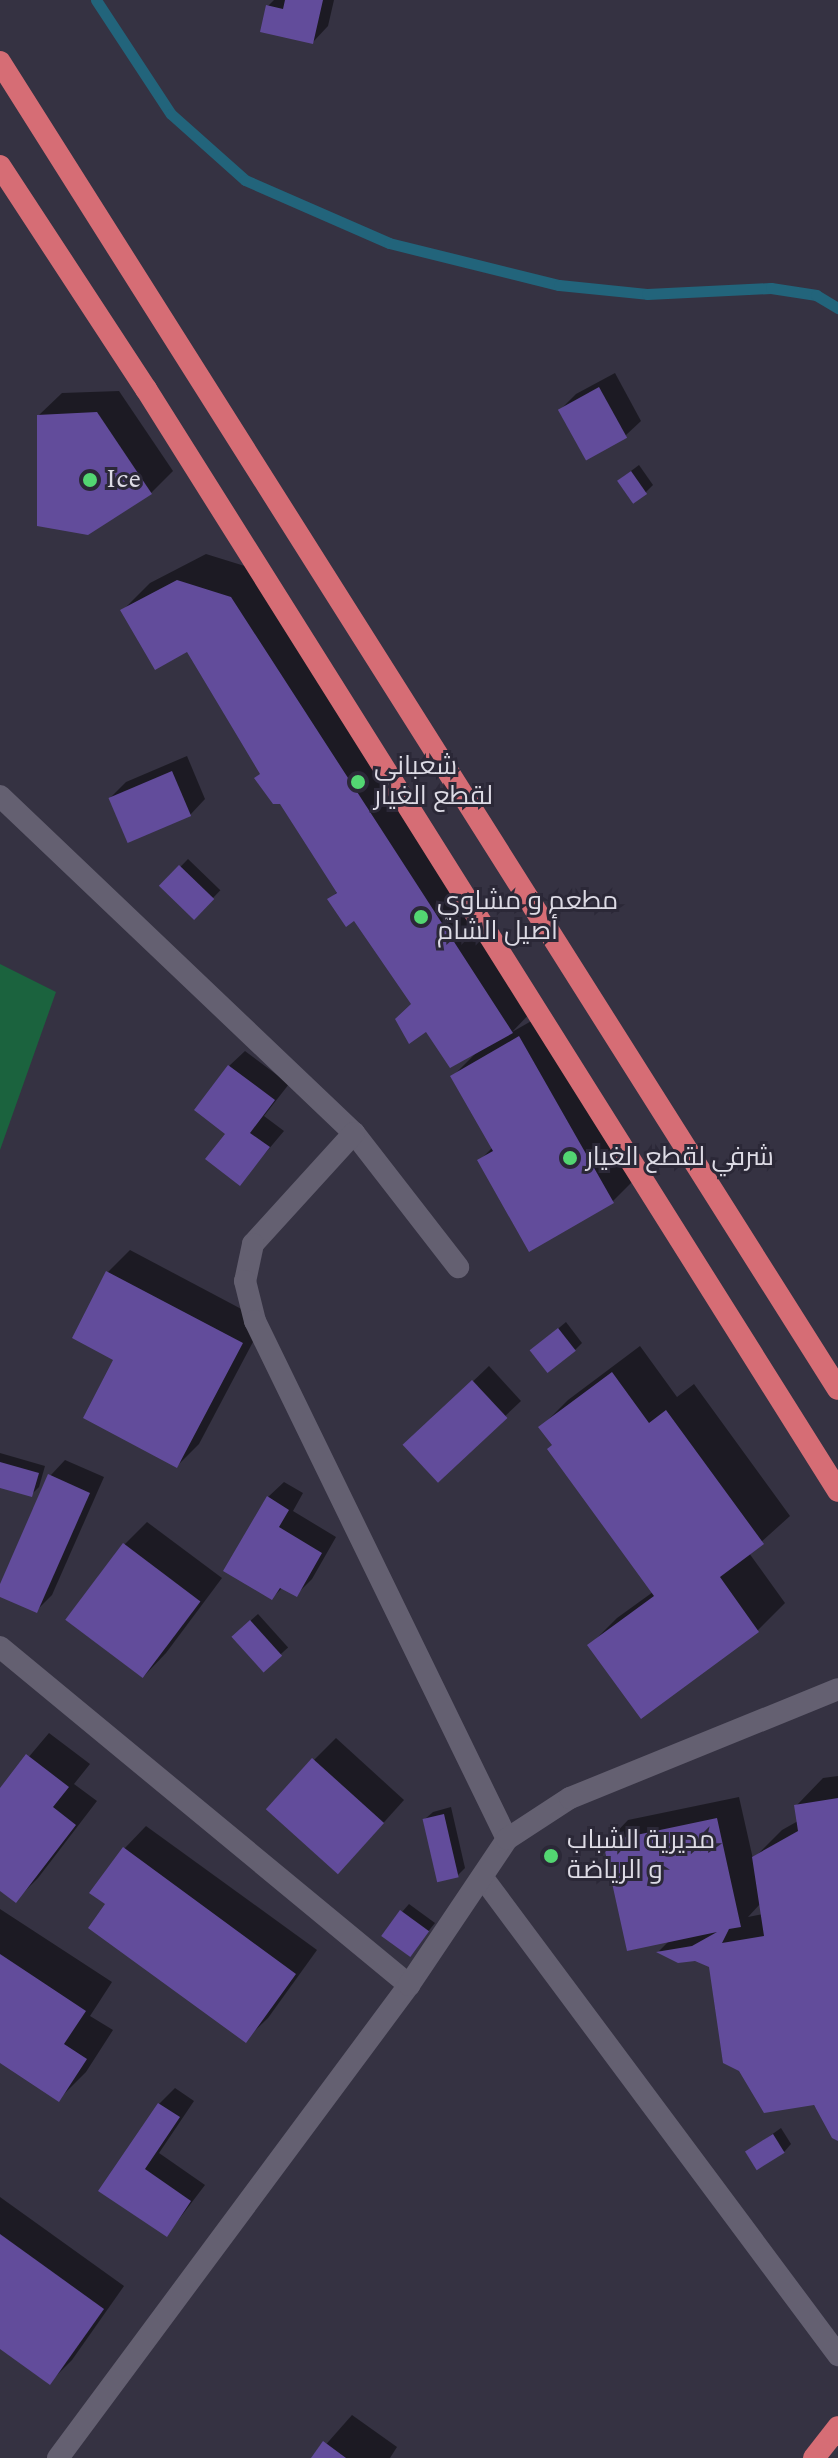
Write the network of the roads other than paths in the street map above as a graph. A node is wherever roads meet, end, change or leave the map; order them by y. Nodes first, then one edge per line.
1 (0, 62) edge
2 (0, 166) edge
3 (0, 796) edge
4 (354, 1133) junction
5 (458, 1267) dead end
6 (838, 1389) edge
7 (838, 1491) edge
8 (0, 1647) edge
9 (838, 1689) edge
10 (507, 1839) junction
11 (483, 1878) junction
12 (409, 1985) junction
13 (838, 2355) edge
14 (838, 2427) edge
15 (58, 2458) edge
16 (814, 2458) edge

1 - 6 highway
2 - 7 highway
3 - 4 street
4 - 5 street
4 - 10 street
8 - 12 street
9 - 10 street
10 - 11 street
11 - 12 street
11 - 13 street
12 - 15 street
14 - 16 highway

